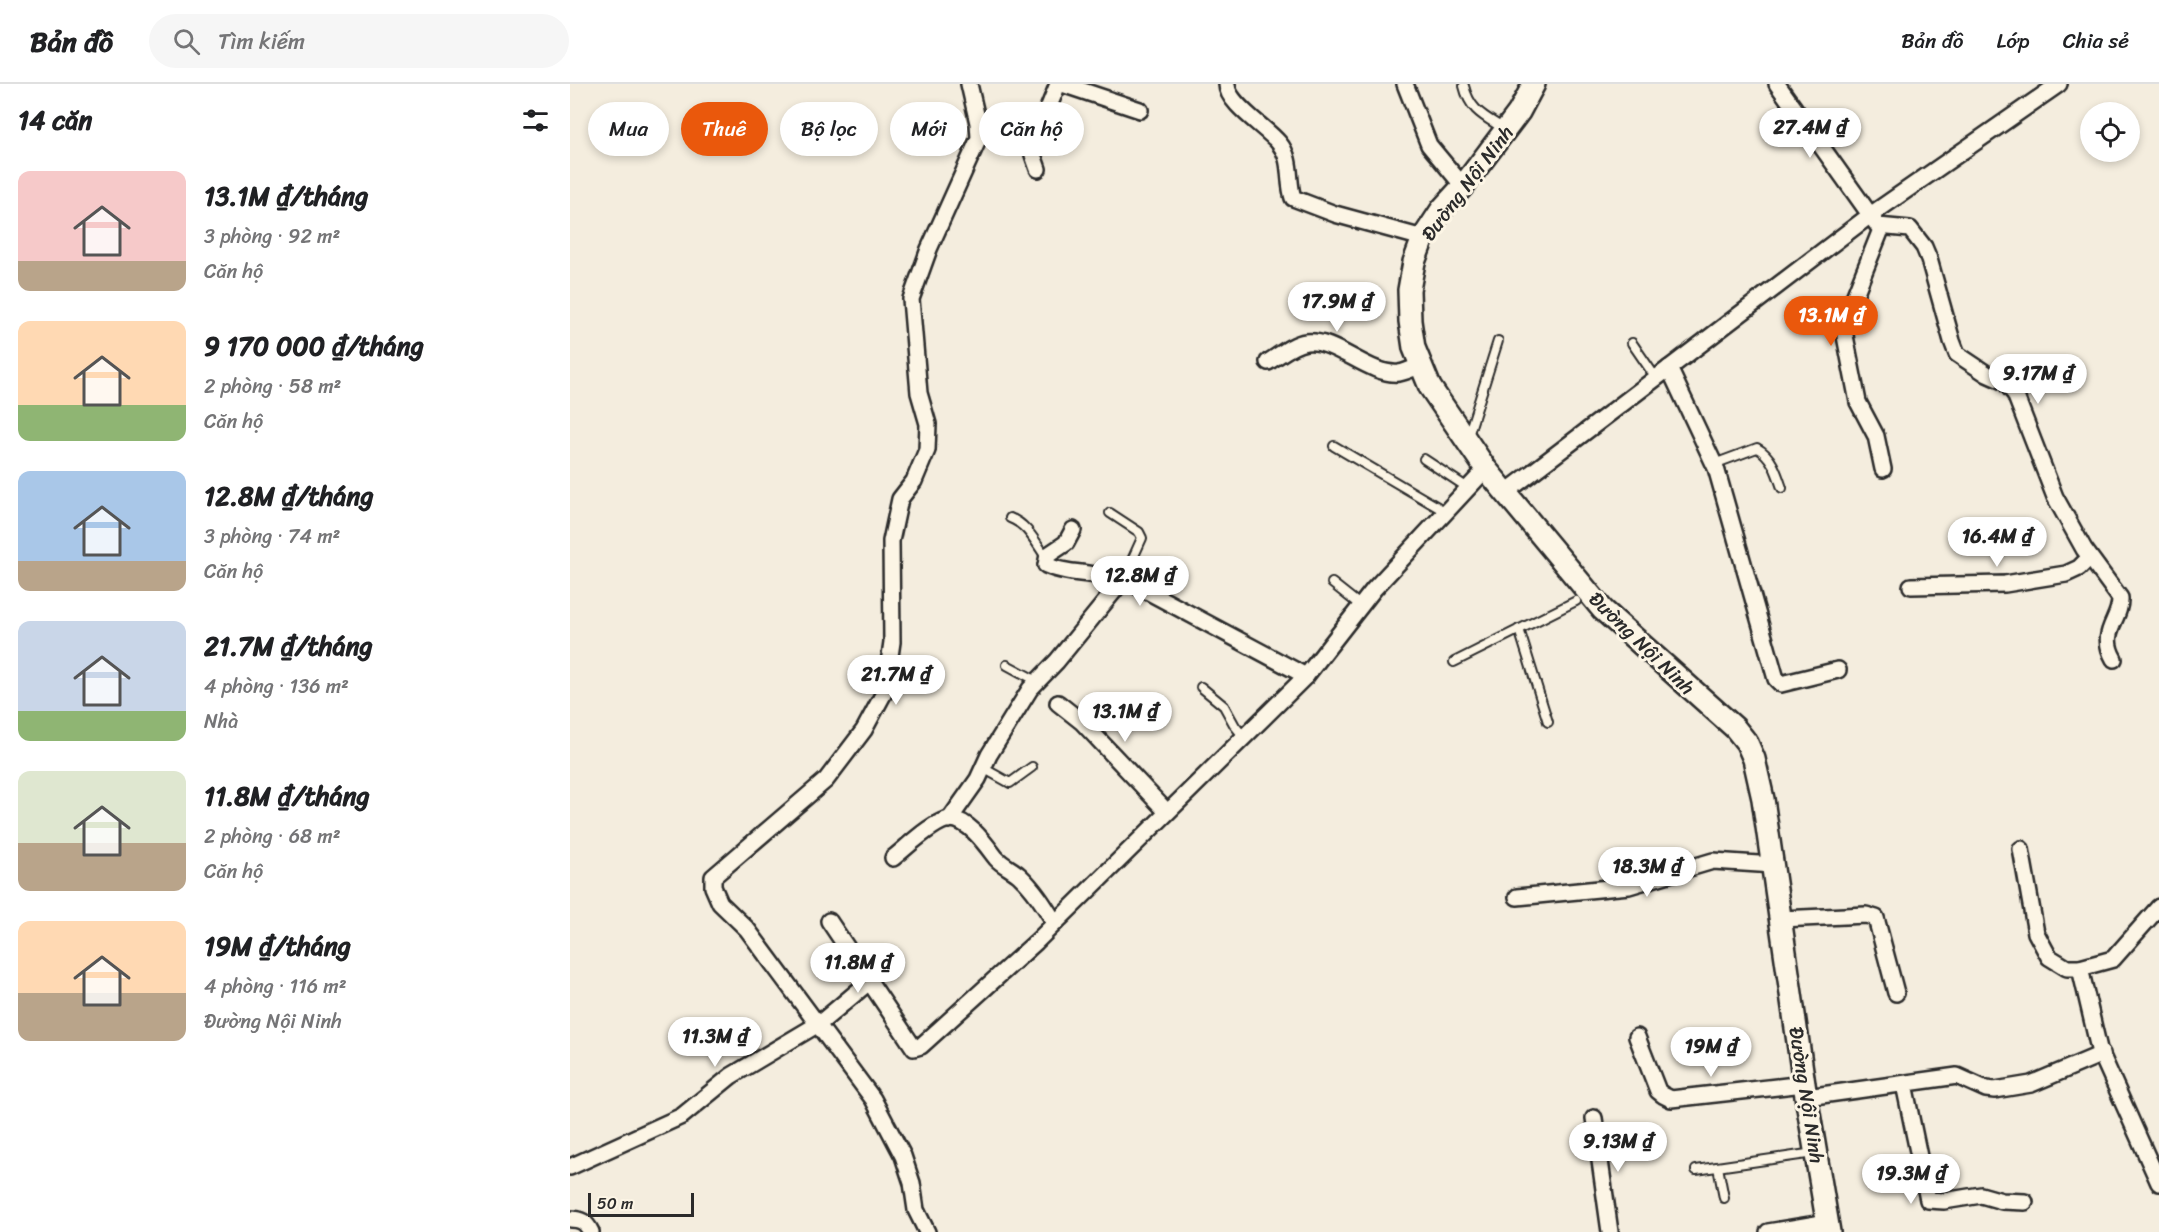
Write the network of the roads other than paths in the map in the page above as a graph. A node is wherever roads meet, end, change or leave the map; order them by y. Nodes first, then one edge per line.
1 (969, 84) edge
2 (1060, 84) edge
3 (1227, 84) edge
4 (1405, 84) edge
5 (1534, 84) edge
6 (1777, 84) edge
7 (2059, 84) edge
8 (1464, 86) dead end
9 (1140, 110) dead end
10 (1506, 130) junction
11 (1038, 169) dead end
12 (1463, 186) junction
13 (1869, 216) junction
14 (1882, 227) junction
15 (1423, 238) junction
16 (1498, 341) dead end
17 (1632, 343) dead end
18 (1268, 362) dead end
19 (1421, 365) junction
20 (1669, 368) junction
21 (1656, 378) junction
22 (1466, 441) junction
23 (1334, 446) dead end
24 (1424, 459) dead end
25 (1714, 464) junction
26 (1486, 469) junction
27 (1883, 469) dead end
28 (1468, 488) junction
29 (1782, 488) dead end
30 (1505, 493) junction
31 (1446, 512) junction
32 (1110, 513) dead end
33 (1010, 518) dead end
34 (1073, 530) dead end
35 (1046, 557) junction
36 (2090, 558) junction
37 (1123, 580) junction
38 (1332, 583) dead end
39 (1911, 586) dead end
40 (1582, 598) junction
41 (1361, 606) junction
42 (1519, 629) junction
43 (2114, 659) dead end
44 (1454, 662) dead end
45 (1007, 665) dead end
46 (1838, 670) dead end
47 (1306, 676) junction
48 (1037, 681) junction
49 (1201, 687) dead end
50 (1058, 703) dead end
51 (1548, 722) dead end
52 (1244, 737) junction
53 (1032, 767) dead end
54 (983, 768) junction
55 (1167, 812) junction
56 (949, 820) junction
57 (2021, 849) dead end
58 (894, 858) dead end
59 (1774, 865) junction
60 (1517, 897) dead end
61 (2159, 907) edge
62 (1781, 919) junction
63 (829, 921) dead end
64 (1055, 923) junction
65 (2080, 969) junction
66 (870, 981) junction
67 (1896, 993) dead end
68 (817, 1025) junction
69 (1637, 1037) dead end
70 (2102, 1054) junction
71 (1904, 1084) junction
72 (1805, 1091) junction
73 (1594, 1118) dead end
74 (1816, 1153) junction
75 (570, 1167) edge
76 (1718, 1167) junction
77 (1696, 1170) dead end
78 (2159, 1183) edge
79 (1724, 1198) dead end
80 (2025, 1202) dead end
81 (570, 1219) edge
82 (1828, 1227) edge
83 (591, 1232) edge
84 (927, 1232) edge
85 (1610, 1232) edge
86 (1768, 1232) edge

1 - 68 street
2 - 9 street
2 - 11 street
3 - 15 street
4 - 12 street
5 - 10 street, Đường Nội Ninh
6 - 13 street
7 - 13 street
8 - 10 lane
10 - 12 street, Đường Nội Ninh
12 - 15 street, Đường Nội Ninh
13 - 14 street
13 - 20 street
14 - 27 street
14 - 36 street
15 - 19 street, Đường Nội Ninh
16 - 22 lane
17 - 21 lane
18 - 19 street
19 - 22 street, Đường Nội Ninh
20 - 21 street
20 - 25 street
21 - 30 street
22 - 26 street, Đường Nội Ninh
23 - 31 lane
24 - 28 lane
25 - 29 lane
25 - 46 street
26 - 28 street
26 - 30 street, Đường Nội Ninh
28 - 31 street
30 - 40 street, Đường Nội Ninh
31 - 41 street
32 - 37 lane
33 - 35 lane
34 - 35 street
35 - 37 street
36 - 39 street
36 - 43 street
37 - 47 street
37 - 48 street
38 - 41 lane
40 - 42 lane
40 - 59 street, Đường Nội Ninh
41 - 47 street
42 - 44 lane
42 - 51 lane
45 - 48 lane
47 - 52 street
48 - 54 street
49 - 52 lane
50 - 55 street
52 - 55 street
53 - 54 lane
54 - 56 street
55 - 64 street
56 - 58 street
56 - 64 street
57 - 65 street
59 - 60 street
59 - 62 street, Đường Nội Ninh
61 - 65 street
62 - 67 street
62 - 72 street, Đường Nội Ninh
63 - 66 street
64 - 66 street
65 - 70 street
66 - 68 street
68 - 75 street
68 - 84 street
69 - 72 street
70 - 71 street
70 - 78 street
71 - 72 street
71 - 80 street
72 - 74 street, Đường Nội Ninh
73 - 85 street
74 - 76 lane
74 - 82 street, Đường Nội Ninh
76 - 77 lane
76 - 79 lane
81 - 83 street
82 - 86 street

